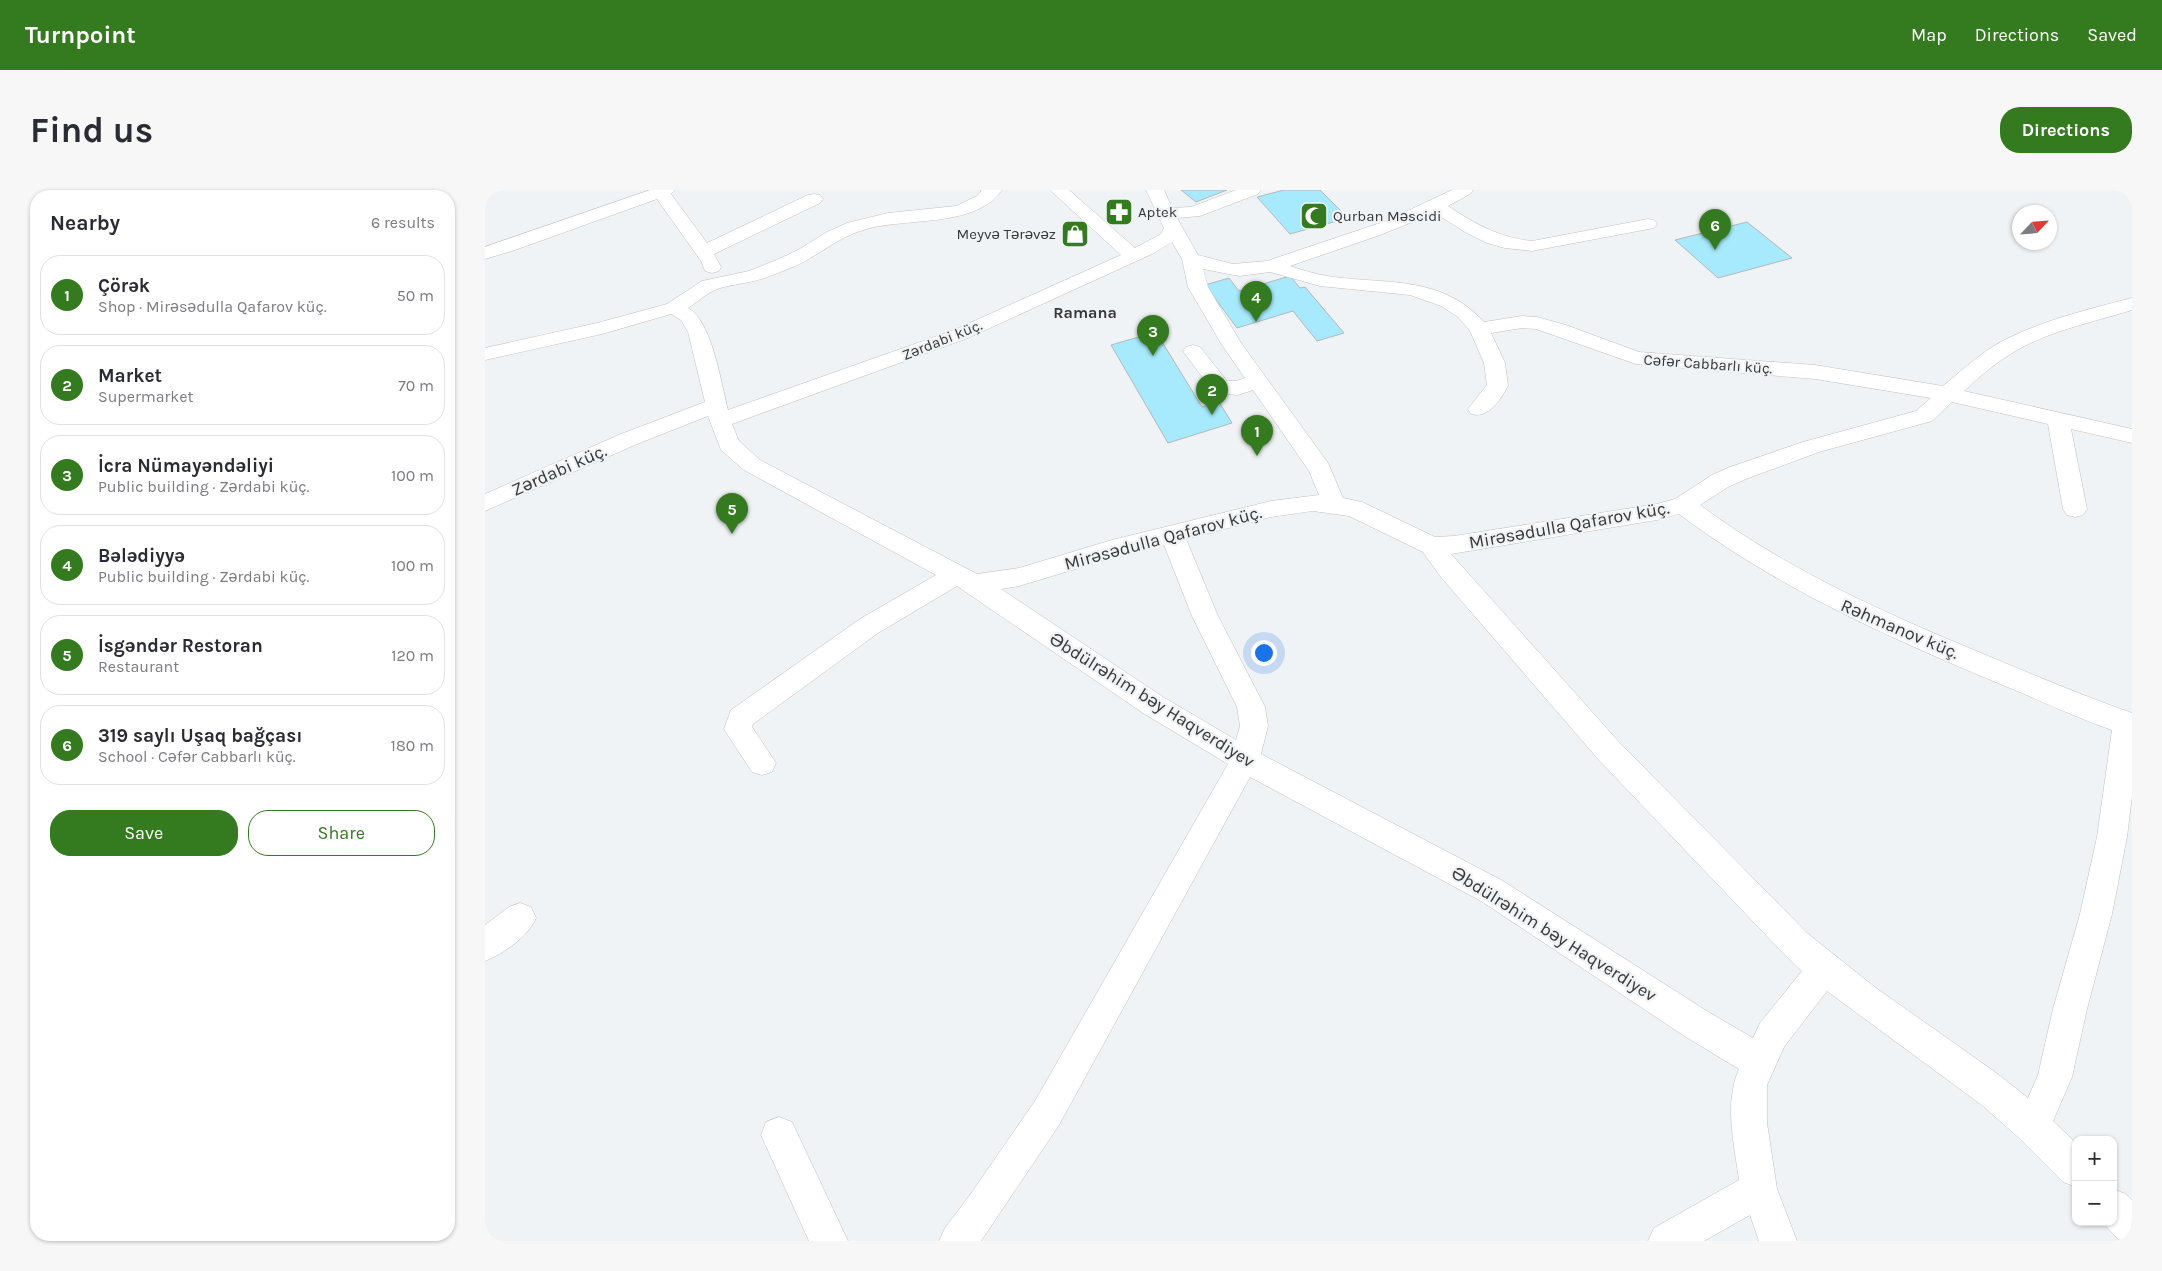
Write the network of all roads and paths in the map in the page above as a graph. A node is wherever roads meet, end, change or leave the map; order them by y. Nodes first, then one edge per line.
1 (1059, 190) edge
2 (1155, 190) edge
3 (1252, 190) edge
4 (1464, 190) edge
5 (662, 191) edge
6 (989, 191) edge
7 (815, 200) dead end
8 (1437, 206) junction
9 (1169, 221) junction
10 (1648, 224) dead end
11 (703, 252) junction
12 (485, 253) edge
13 (1133, 256) junction
14 (1191, 259) junction
15 (1271, 266) junction
16 (709, 285) junction
17 (2132, 304) edge
18 (675, 308) junction
19 (1479, 329) junction
20 (1193, 351) dead end
21 (485, 354) edge
22 (1256, 381) junction
23 (1948, 394) junction
24 (1479, 408) dead end
25 (718, 413) junction
26 (2058, 420) junction
27 (2132, 436) edge
28 (485, 503) edge
29 (1683, 504) junction
30 (1334, 505) junction
31 (2075, 509) dead end
32 (1172, 534) junction
33 (1432, 546) junction
34 (965, 579) junction
35 (2130, 724) edge
36 (1245, 760) junction
37 (762, 763) dead end
38 (519, 918) dead end
39 (485, 945) edge
40 (1824, 970) junction
41 (1759, 1061) junction
42 (2033, 1126) junction
43 (779, 1135) dead end
44 (2072, 1165) edge
45 (1759, 1189) junction
46 (2117, 1212) edge
47 (2132, 1226) edge
48 (829, 1241) edge
49 (958, 1241) edge
50 (1667, 1241) edge
51 (1778, 1241) edge

1 - 13 street
2 - 9 street
3 - 9 street
4 - 8 street
5 - 11 street
5 - 12 street
6 - 16 street
7 - 11 street
8 - 10 street
8 - 15 street
9 - 13 street, Zərdabi küç.
9 - 14 street
11 - 16 street
13 - 25 street, Zərdabi küç.
14 - 15 street
14 - 22 street
15 - 19 street
16 - 18 street
17 - 23 street, Mirəsədulla Qafarov küç.
18 - 21 street
18 - 25 street, Əbdülrəhim bəy Haqverdiyev
19 - 23 street, Cəfər Cabbarlı küç.
19 - 24 street
20 - 22 street
22 - 30 street
23 - 26 street, Cəfər Cabbarlı küç.
23 - 29 street, Mirəsədulla Qafarov küç.
25 - 28 street, Zərdabi küç.
25 - 34 street, Əbdülrəhim bəy Haqverdiyev
26 - 27 street, Cəfər Cabbarlı küç.
26 - 31 street
29 - 33 street, Mirəsədulla Qafarov küç.
29 - 35 street, Rəhmanov küç.
30 - 32 street, Mirəsədulla Qafarov küç.
30 - 33 street, Mirəsədulla Qafarov küç.
32 - 34 street, Mirəsədulla Qafarov küç.
32 - 36 street
33 - 40 street
34 - 36 street, Əbdülrəhim bəy Haqverdiyev
34 - 37 street
35 - 42 street
36 - 41 street, Əbdülrəhim bəy Haqverdiyev
36 - 49 street
38 - 39 street
40 - 41 street
40 - 42 street
41 - 45 street
42 - 44 street
43 - 48 street
45 - 50 street
45 - 51 street
46 - 47 street

